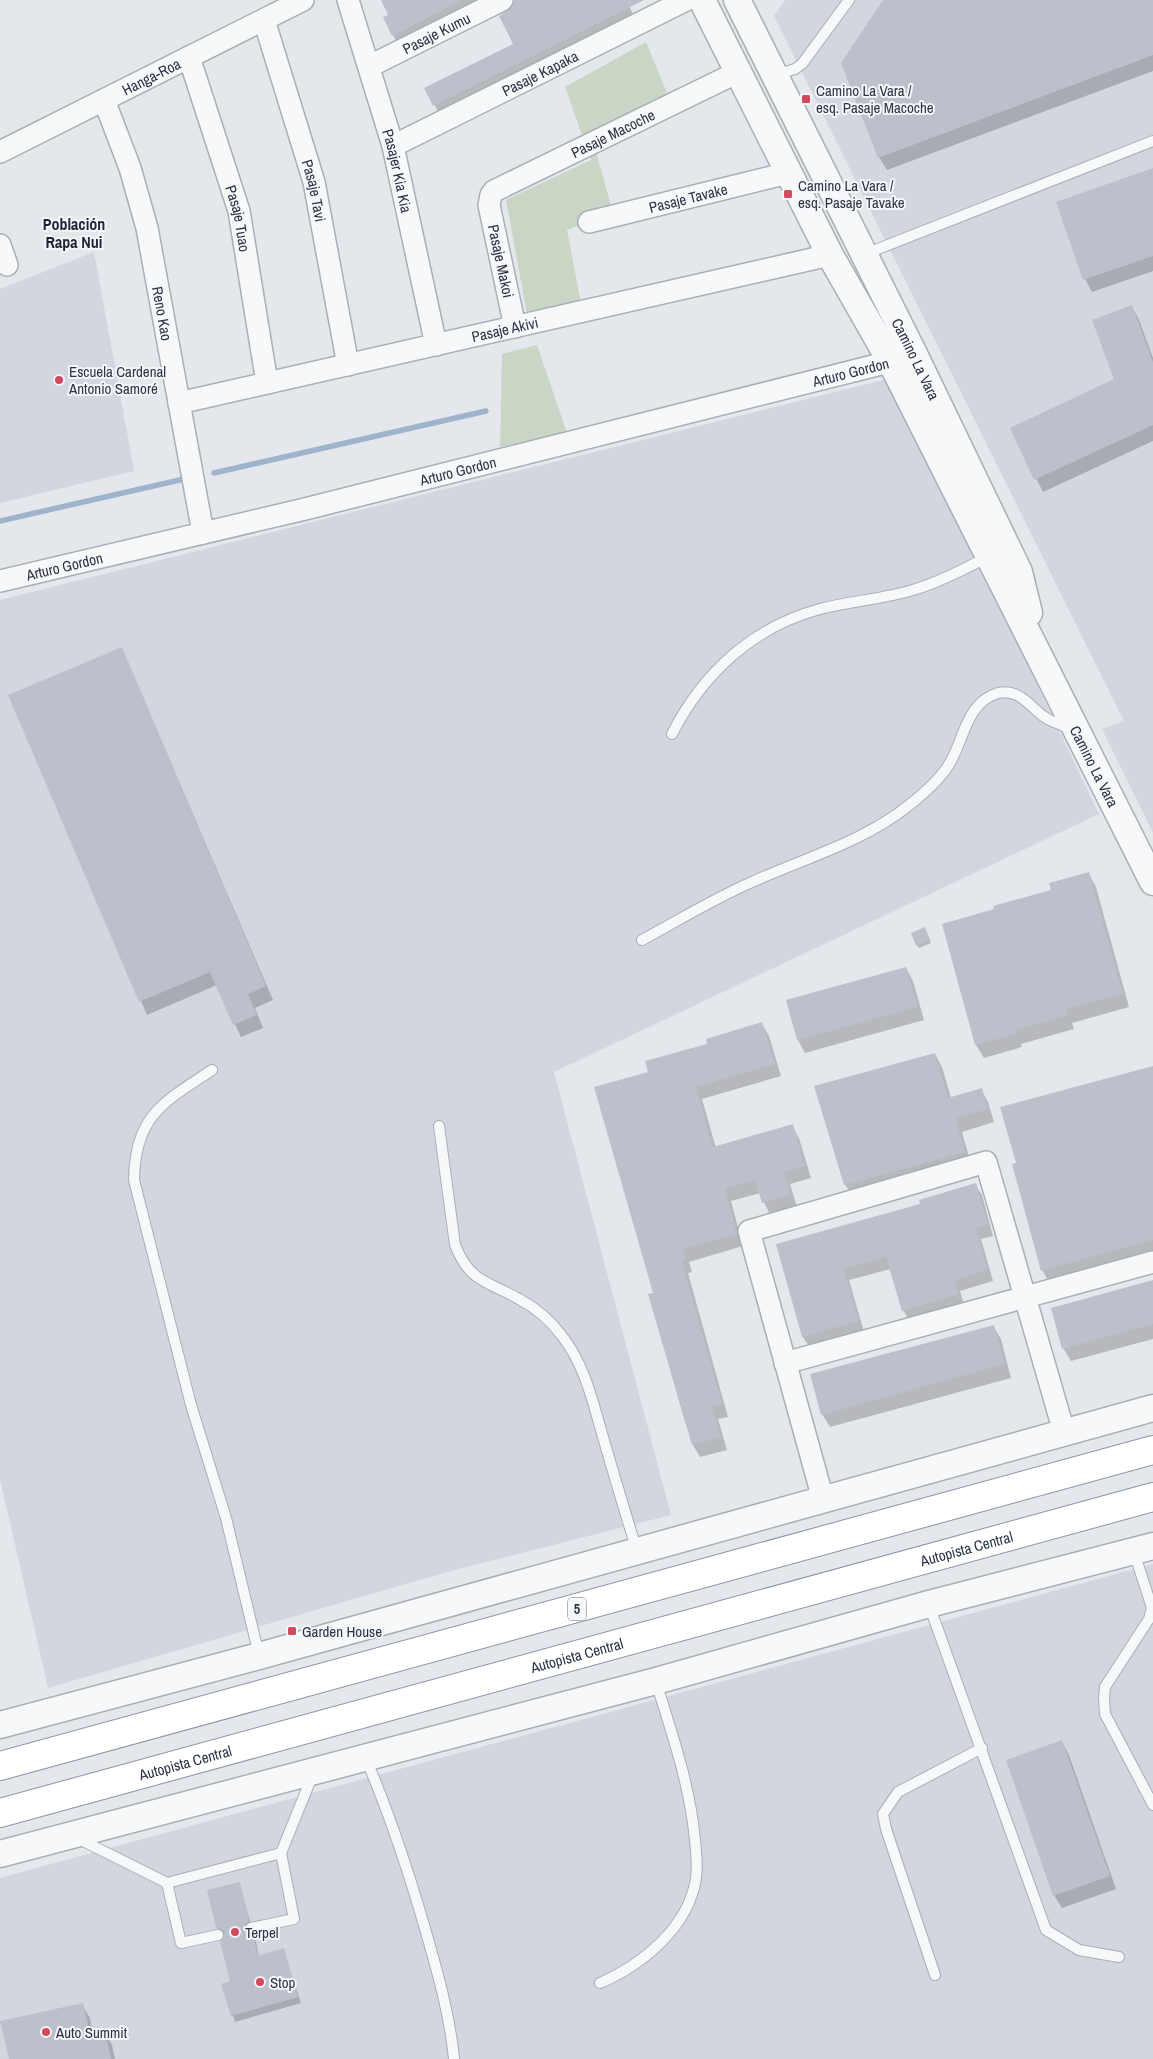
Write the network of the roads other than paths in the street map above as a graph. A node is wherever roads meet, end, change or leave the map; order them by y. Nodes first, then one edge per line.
1 (303, 0) edge
2 (348, 0) edge
3 (502, 0) edge
4 (686, 0) edge
5 (702, 0) edge
6 (737, 0) edge
7 (849, 0) edge
8 (264, 20) junction
9 (189, 57) junction
10 (370, 66) junction
11 (775, 75) junction
12 (742, 81) junction
13 (104, 100) junction
14 (1153, 141) edge
15 (393, 146) junction
16 (0, 152) edge
17 (788, 173) junction
18 (491, 195) joint
19 (588, 222) dead end
20 (0, 245) edge
21 (864, 254) junction
22 (830, 255) junction
23 (7, 265) dead end
24 (515, 326) junction
25 (436, 344) junction
26 (903, 359) junction
27 (348, 365) junction
28 (267, 383) junction
29 (180, 403) junction
30 (203, 533) junction
31 (989, 556) junction
32 (0, 581) edge
33 (1037, 651) junction
34 (1077, 729) junction
35 (672, 734) dead end
36 (1150, 870) edge
37 (642, 940) dead end
38 (212, 1070) dead end
39 (439, 1126) dead end
40 (1153, 1262) edge
41 (1025, 1298) junction
42 (785, 1363) junction
43 (1153, 1408) edge
44 (1064, 1432) junction
45 (1153, 1450) edge
46 (1153, 1497) edge
47 (823, 1500) junction
48 (1144, 1549) edge
49 (637, 1551) junction
50 (929, 1604) junction
51 (260, 1656) junction
52 (656, 1681) junction
53 (0, 1725) edge
54 (982, 1748) junction
55 (365, 1758) junction
56 (0, 1766) edge
57 (314, 1771) junction
58 (1153, 1805) edge
59 (0, 1813) edge
60 (72, 1835) junction
61 (280, 1852) junction
62 (0, 1854) edge
63 (168, 1883) junction
64 (251, 1928) dead end
65 (218, 1935) dead end
66 (1119, 1957) dead end
67 (935, 1975) dead end
68 (600, 1983) dead end
69 (454, 2059) edge

1 - 8 street, Hanga-Roa
2 - 10 street, Pasajer Kia Kia
3 - 10 street, Pasaje Kumu
4 - 15 street, Pasaje Kapaka
5 - 12 street, Camino La Vara
6 - 11 street, Camino La Vara
7 - 11 lane
8 - 9 street, Hanga-Roa
8 - 27 street, Pasaje Tavi
9 - 13 street, Hanga-Roa
9 - 28 street, Pasaje Tuao
10 - 15 street, Pasajer Kia Kia
11 - 12 street
11 - 21 street, Camino La Vara
12 - 17 street, Camino La Vara
12 - 18 street, Pasaje Macoche
13 - 16 street, Hanga-Roa
13 - 29 street, Reno Kao
14 - 21 lane
15 - 25 street, Pasajer Kia Kia
17 - 19 street, Pasaje Tavake
17 - 22 street, Camino La Vara
18 - 24 street, Pasaje Makoi
20 - 23 street
21 - 26 street, Camino La Vara
22 - 24 street, Pasaje Akivi
22 - 26 street, Camino La Vara
24 - 25 street, Pasaje Akivi
25 - 27 street, Pasaje Akivi
26 - 30 street, Arturo Gordon
26 - 31 street, Camino La Vara
26 - 33 street, Camino La Vara
27 - 28 street, Pasaje Akivi
28 - 29 street, Pasaje Akivi
29 - 30 street, Reno Kao
30 - 32 street, Arturo Gordon
31 - 33 street, Camino La Vara
31 - 35 lane
33 - 34 street, Camino La Vara
34 - 36 street, Camino La Vara
34 - 37 lane
38 - 51 lane
39 - 49 lane
40 - 41 street
41 - 42 street
41 - 42 street
41 - 44 street
42 - 47 street
43 - 44 street
44 - 47 street
45 - 56 highway, 5
46 - 59 highway, Autopista Central
47 - 49 street
48 - 50 street
48 - 58 lane
49 - 51 street
50 - 52 street
50 - 54 lane
51 - 53 street
52 - 55 street
52 - 68 lane
54 - 66 lane
54 - 67 lane
55 - 57 street
55 - 69 lane
57 - 60 street
57 - 61 lane
60 - 62 street
60 - 63 lane
61 - 63 lane
61 - 64 lane
63 - 65 lane

